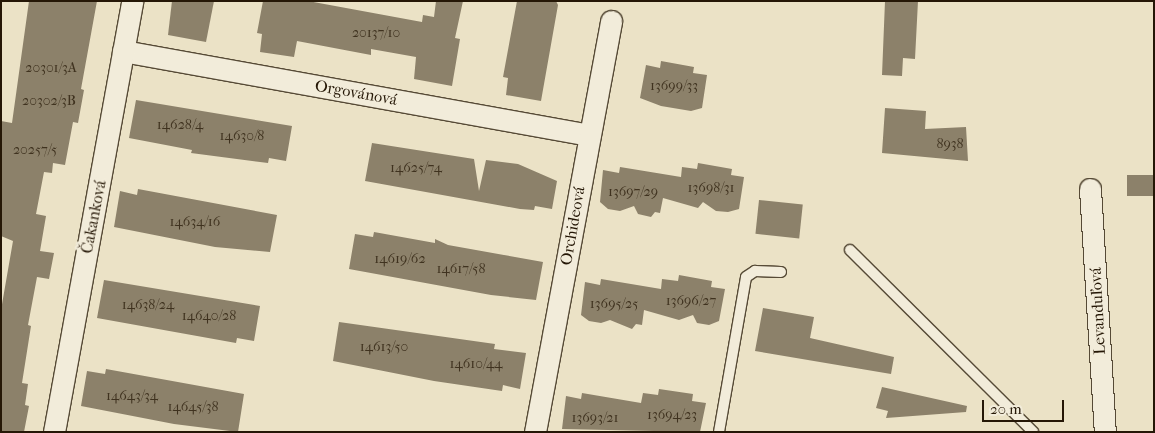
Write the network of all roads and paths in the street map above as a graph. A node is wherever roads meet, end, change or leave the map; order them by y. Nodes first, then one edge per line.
1 (132, 1) edge
2 (611, 21) dead end
3 (123, 51) junction
4 (589, 135) junction
5 (1090, 189) dead end
6 (850, 250) dead end
7 (781, 272) dead end
8 (54, 432) edge
9 (535, 432) edge
10 (719, 432) edge
11 (1032, 432) edge
12 (1105, 432) edge

1 - 3 street, Čakanková
2 - 4 street, Orchideová
3 - 4 street, Orgovánová
3 - 8 street, Čakanková
4 - 9 street, Orchideová
5 - 12 street, Levanduľová
6 - 11 lane
7 - 10 lane

